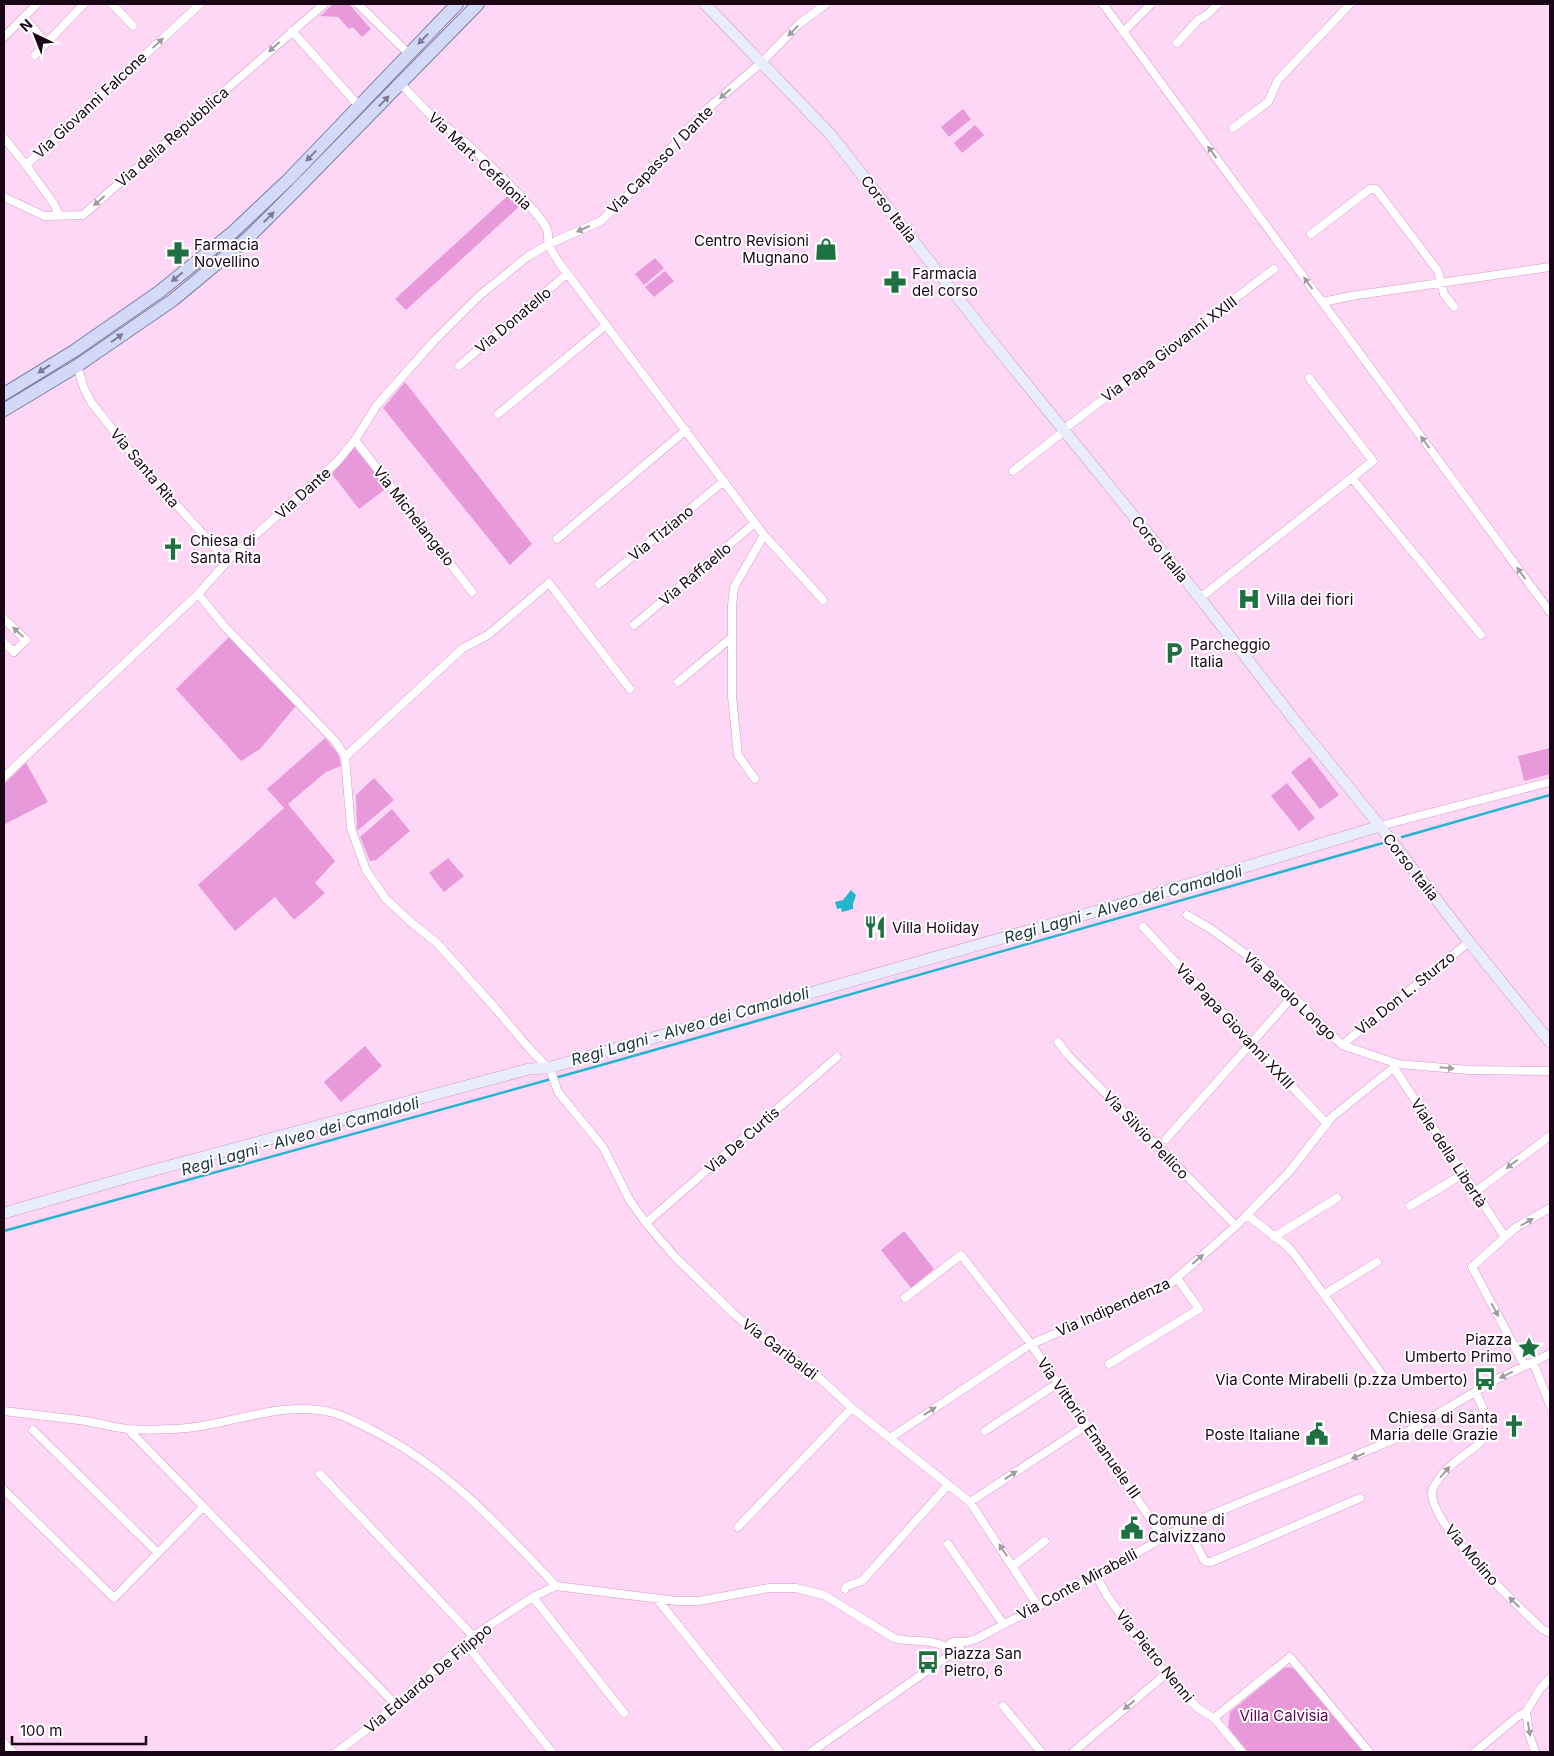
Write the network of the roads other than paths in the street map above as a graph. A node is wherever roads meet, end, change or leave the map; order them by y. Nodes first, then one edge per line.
1 (37, 4) edge
2 (84, 4) edge
3 (112, 4) edge
4 (200, 4) edge
5 (324, 4) edge
6 (358, 4) edge
7 (457, 4) edge
8 (478, 4) edge
9 (705, 4) edge
10 (826, 4) edge
11 (1103, 4) edge
12 (1151, 4) edge
13 (1218, 4) edge
14 (1350, 4) edge
15 (24, 17) junction
16 (133, 26) dead end
17 (292, 31) junction
18 (1123, 32) junction
19 (4, 38) edge
20 (46, 43) junction
21 (1177, 43) dead end
22 (36, 54) dead end
23 (409, 54) junction
24 (762, 62) junction
25 (401, 84) junction
26 (359, 106) junction
27 (1234, 128) dead end
28 (4, 138) edge
29 (26, 165) junction
30 (4, 197) edge
31 (60, 216) junction
32 (1311, 234) dead end
33 (549, 244) junction
34 (1550, 267) edge
35 (1274, 269) dead end
36 (567, 274) junction
37 (1442, 283) junction
38 (1322, 302) junction
39 (1454, 307) dead end
40 (606, 325) junction
41 (77, 366) junction
42 (459, 366) dead end
43 (1309, 378) dead end
44 (4, 394) edge
45 (4, 410) edge
46 (498, 414) dead end
47 (686, 430) junction
48 (1064, 431) junction
49 (355, 440) junction
50 (1013, 471) dead end
51 (1352, 478) junction
52 (724, 481) junction
53 (755, 523) junction
54 (764, 535) junction
55 (557, 539) dead end
56 (227, 561) junction
57 (598, 584) dead end
58 (472, 592) dead end
59 (198, 594) junction
60 (1200, 598) junction
61 (823, 600) dead end
62 (1550, 612) edge
63 (4, 619) edge
64 (634, 625) dead end
65 (1481, 635) dead end
66 (732, 638) junction
67 (4, 643) edge
68 (678, 682) dead end
69 (630, 689) dead end
70 (345, 757) junction
71 (4, 777) edge
72 (756, 778) dead end
73 (1550, 782) edge
74 (1380, 826) junction
75 (1188, 915) dead end
76 (1142, 928) dead end
77 (1469, 942) junction
78 (1293, 996) junction
79 (1058, 1042) dead end
80 (1550, 1042) edge
81 (1250, 1043) junction
82 (1342, 1045) junction
83 (837, 1058) dead end
84 (1396, 1066) junction
85 (550, 1069) junction
86 (1550, 1071) edge
87 (1327, 1124) junction
88 (1550, 1136) edge
89 (1166, 1140) dead end
90 (1463, 1174) junction
91 (1475, 1192) junction
92 (1337, 1198) dead end
93 (1410, 1206) dead end
94 (1550, 1208) edge
95 (4, 1213) edge
96 (1247, 1215) junction
97 (646, 1223) junction
98 (1236, 1226) junction
99 (1274, 1237) junction
100 (1505, 1237) junction
101 (1377, 1262) dead end
102 (1177, 1278) junction
103 (1325, 1294) junction
104 (905, 1298) dead end
105 (1031, 1344) junction
106 (1550, 1354) edge
107 (1533, 1362) junction
108 (1109, 1364) dead end
109 (1525, 1366) junction
110 (1387, 1381) dead end
111 (1058, 1383) junction
112 (1475, 1392) junction
113 (1550, 1405) edge
114 (852, 1408) junction
115 (4, 1411) edge
116 (1087, 1425) junction
117 (128, 1429) junction
118 (34, 1430) dead end
119 (984, 1431) dead end
120 (890, 1438) junction
121 (320, 1474) dead end
122 (948, 1485) junction
123 (4, 1490) edge
124 (1360, 1498) dead end
125 (970, 1502) junction
126 (203, 1507) junction
127 (1186, 1525) junction
128 (738, 1527) dead end
129 (1163, 1537) junction
130 (1045, 1541) dead end
131 (948, 1544) dead end
132 (158, 1553) junction
133 (1013, 1566) junction
134 (1096, 1576) junction
135 (556, 1586) junction
136 (845, 1589) dead end
137 (533, 1597) junction
138 (657, 1599) junction
139 (1038, 1606) junction
140 (1004, 1623) junction
141 (1550, 1634) edge
142 (473, 1636) junction
143 (465, 1644) junction
144 (950, 1651) junction
145 (1166, 1674) junction
146 (1550, 1678) edge
147 (395, 1704) junction
148 (1003, 1706) dead end
149 (1526, 1712) junction
150 (624, 1713) dead end
151 (1214, 1718) junction
152 (4, 1743) edge
153 (13, 1752) edge
154 (337, 1752) edge
155 (552, 1752) edge
156 (780, 1752) edge
157 (811, 1752) edge
158 (1041, 1752) edge
159 (1074, 1752) edge
160 (1242, 1752) edge
161 (1369, 1752) edge
162 (1475, 1752) edge
163 (1535, 1752) edge

1 - 15 street
2 - 20 street
3 - 16 street
29 -> 4 street, Via Giovanni Falcone
5 - 17 street, Via della Repubblica
6 - 23 street
7 -> 23 main road
8 - 25 main road
9 - 24 street, Corso Italia
10 -> 24 street, Via Capasso / Dante
11 - 18 street
12 - 18 street
13 - 21 street
14 - 27 street
15 - 19 street
15 - 20 street
17 - 26 street
17 -> 31 street, Via della Repubblica
38 -> 18 street
20 - 22 street
23 - 26 main road
24 -> 33 street, Via Capasso / Dante
24 - 48 street, Corso Italia
25 - 33 street, Via Mart. Cefalonia
41 -> 25 main road
26 -> 44 main road
28 - 29 street
29 - 31 street, Via Giovanni Falcone
30 - 31 street, Via della Repubblica
32 - 37 street
33 - 36 street, Via Mart. Cefalonia
33 - 49 street, Via Dante
34 - 37 street
35 - 48 street, Via Papa Giovanni XXIII
36 - 40 street, Via Mart. Cefalonia
36 - 42 street, Via Donatello
37 - 38 street
37 - 39 street
62 -> 38 street
40 - 46 street
40 - 47 street, Via Mart. Cefalonia
41 - 45 main road
41 - 56 street, Via Santa Rita
43 - 51 street
47 - 52 street, Via Mart. Cefalonia
47 - 55 street
48 - 50 street, Via Papa Giovanni XXIII
48 - 60 street, Corso Italia
49 - 56 street, Via Dante
49 - 58 street, Via Michelangelo
51 - 60 street
51 - 65 street
52 - 53 street, Via Mart. Cefalonia
52 - 57 street, Via Tiziano
53 - 54 street, Via Mart. Cefalonia
53 - 64 street, Via Raffaello
54 - 61 street, Via Mart. Cefalonia
54 - 66 street
56 - 59 street, Via Dante
59 - 70 street
59 - 71 street, Via Dante
60 - 74 street, Corso Italia
67 -> 63 street
66 - 68 street
66 - 72 street
69 - 70 street
70 - 85 street
73 - 74 street
74 - 77 street, Corso Italia
74 - 85 street
75 - 78 street, Via Barolo Longo
76 - 81 street, Via Papa Giovanni XXIII
77 - 80 street, Corso Italia
77 - 82 street, Via Don L. Sturzo
78 - 81 street
78 - 82 street, Via Barolo Longo
79 - 98 street, Via Silvio Pellico
81 - 87 street, Via Papa Giovanni XXIII
81 - 89 street
82 - 84 street, Via Barolo Longo
83 - 97 street, Via De Curtis
84 -> 86 street, Via Barolo Longo
84 - 87 street, Via Indipendenza
84 - 90 street, Viale della Libertà
85 - 95 street
85 - 97 street, Via Garibaldi
87 - 96 street, Via Indipendenza
88 -> 91 street
90 - 91 street, Viale della Libertà
90 - 93 street
91 - 100 street, Viale della Libertà
92 - 99 street
100 -> 94 street
96 - 98 street, Via Indipendenza
96 - 99 street
97 - 114 street, Via Garibaldi
102 -> 98 street, Via Indipendenza
99 - 103 street
100 -> 109 street
101 - 103 street
102 - 105 street, Via Indipendenza
102 - 108 street
103 - 110 street
104 - 105 street, Via Vittorio Emanuele III
105 - 111 street, Via Vittorio Emanuele III
120 -> 105 street, Via Indipendenza
106 - 107 street, Via Conte Mirabelli
107 - 109 street, Via Conte Mirabelli
107 - 113 street
109 -> 112 street, Via Conte Mirabelli
111 - 116 street, Via Vittorio Emanuele III
111 - 119 street
112 -> 127 street, Via Conte Mirabelli
141 -> 112 street, Via Molino
114 - 120 street, Via Garibaldi
114 - 128 street
115 - 117 street
125 -> 116 street
116 - 129 street, Via Vittorio Emanuele III
117 - 126 street
117 - 135 street
118 - 132 street
120 - 122 street, Via Garibaldi
121 - 142 street
122 - 125 street, Via Garibaldi
122 - 136 street
123 - 132 street
124 - 127 street
133 -> 125 street, Via Garibaldi
126 - 132 street
126 - 147 street
127 - 129 street, Via Conte Mirabelli
129 - 134 street, Via Conte Mirabelli
130 - 133 street
131 - 140 street
133 - 139 street, Via Garibaldi
134 - 139 street, Via Conte Mirabelli
134 - 145 street, Via Pietro Nenni
135 - 137 street, Via Eduardo De Filippo
135 - 138 street
137 - 142 street, Via Eduardo De Filippo
137 - 150 street
138 - 144 street
138 - 156 street
139 - 140 street, Via Conte Mirabelli
140 - 144 street, Via Conte Mirabelli
142 - 143 street, Via Eduardo De Filippo
143 - 147 street, Via Eduardo De Filippo
143 - 155 street
144 - 157 street
145 - 151 street, Via Pietro Nenni
145 -> 159 street
146 - 149 street
147 - 154 street, Via Eduardo De Filippo
148 - 158 street
149 - 162 street
149 -> 163 street
151 - 160 street, Via Pietro Nenni
151 - 161 street
152 - 153 street

